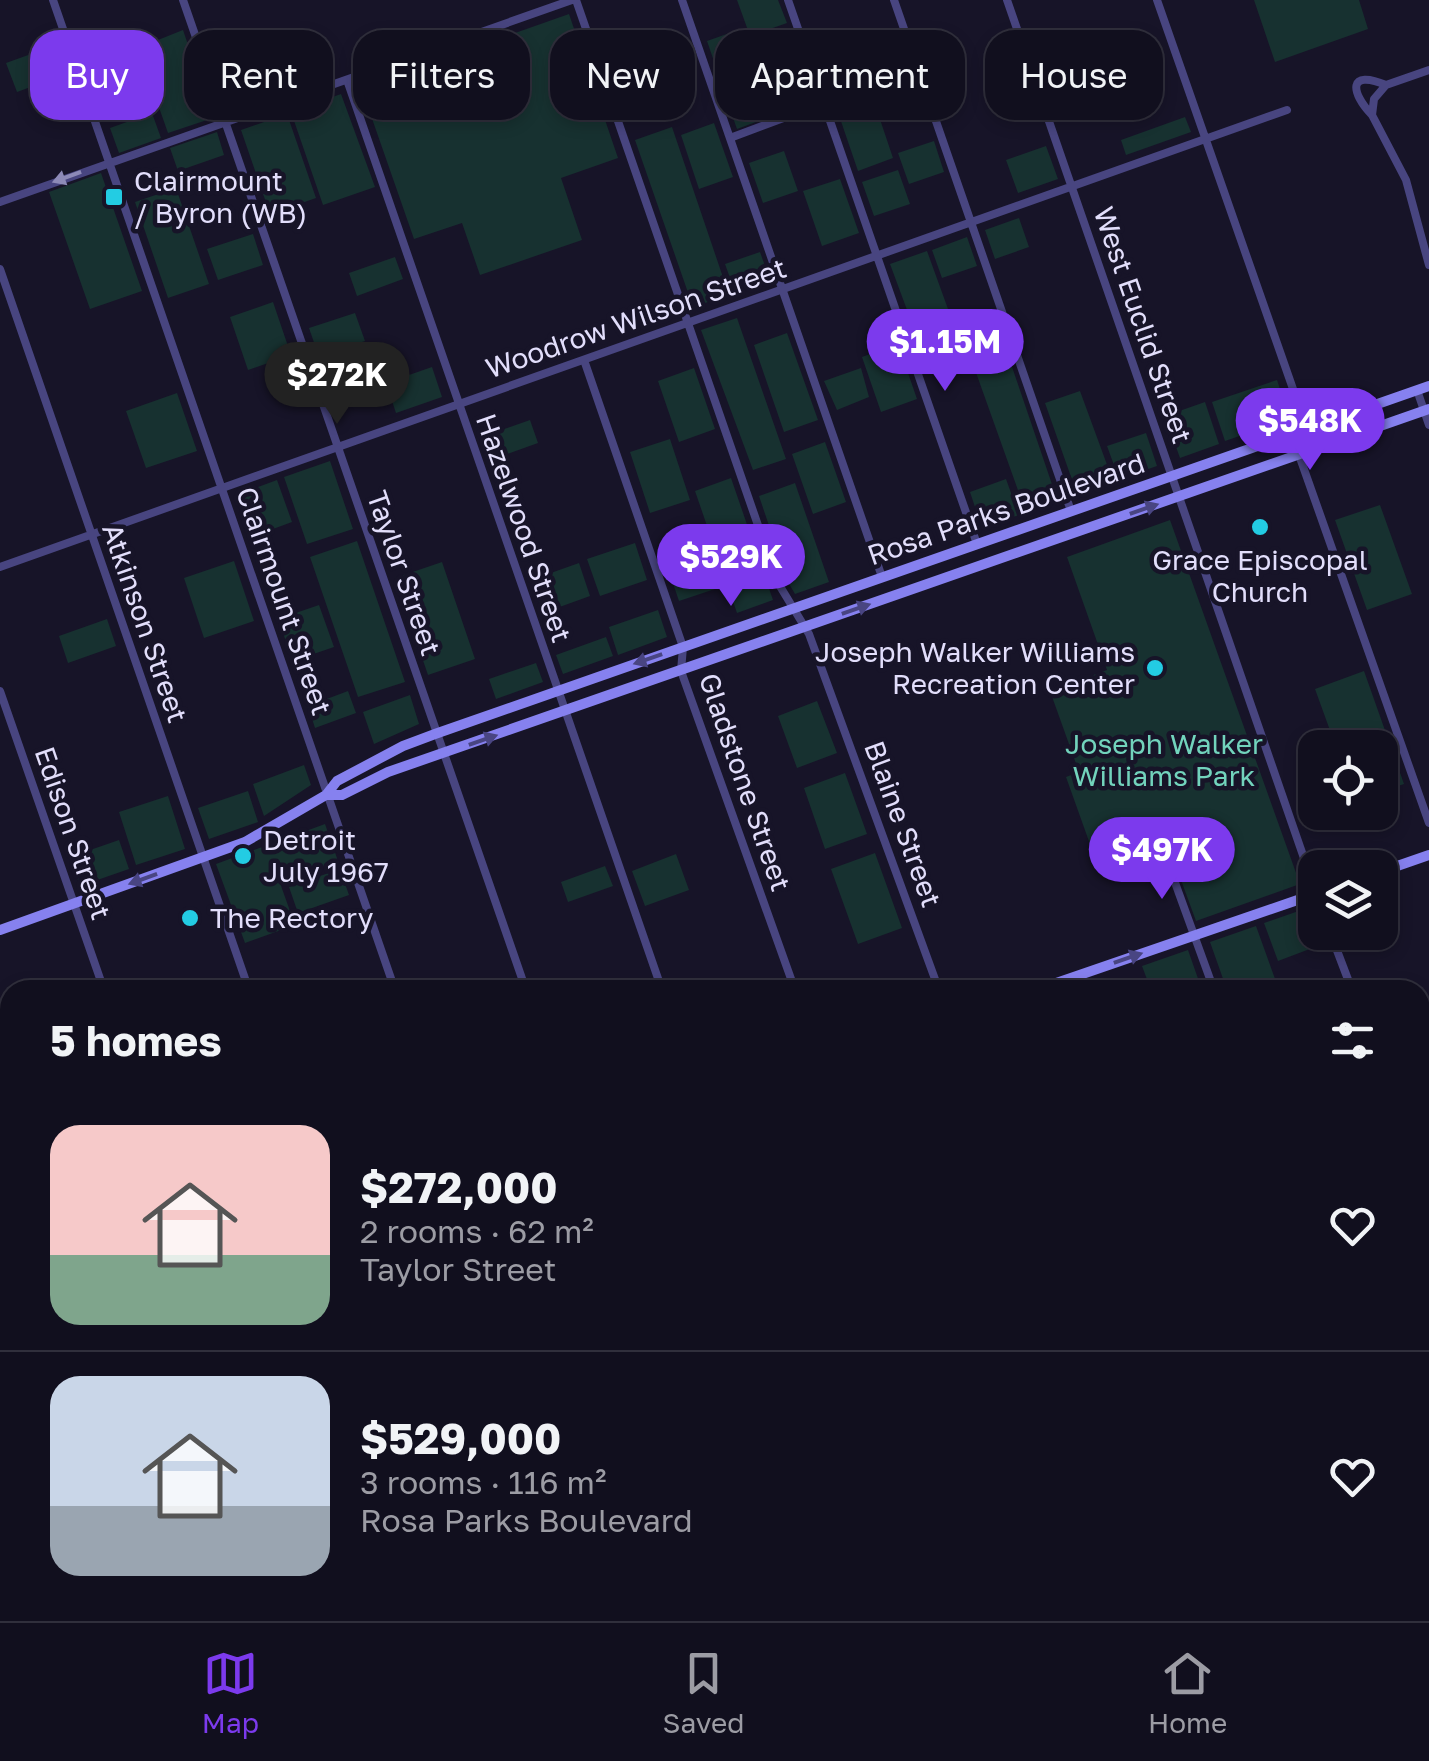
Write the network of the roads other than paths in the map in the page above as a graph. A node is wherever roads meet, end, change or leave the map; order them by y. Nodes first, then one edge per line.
1 (53, 0) edge
2 (184, 0) edge
3 (574, 0) edge
4 (682, 0) edge
5 (788, 0) edge
6 (894, 0) edge
7 (1007, 0) edge
8 (1158, 0) edge
9 (798, 30) edge
10 (1429, 70) edge
11 (347, 80) junction
12 (1386, 84) junction
13 (1288, 110) dead end
14 (1372, 115) junction
15 (778, 120) edge
16 (830, 120) edge
17 (226, 124) junction
18 (730, 138) junction
19 (1206, 140) junction
20 (109, 162) junction
21 (1072, 187) junction
22 (0, 202) edge
23 (971, 222) junction
24 (877, 256) junction
25 (1429, 265) edge
26 (0, 269) edge
27 (783, 290) junction
28 (688, 324) junction
29 (584, 360) junction
30 (1423, 388) edge
31 (458, 404) junction
32 (1426, 410) edge
33 (1429, 425) edge
34 (1306, 428) junction
35 (337, 447) junction
36 (1299, 456) junction
37 (1170, 475) junction
38 (221, 488) junction
39 (1177, 498) junction
40 (1071, 510) junction
41 (91, 534) junction
42 (977, 544) junction
43 (0, 567) edge
44 (882, 577) junction
45 (791, 609) junction
46 (804, 628) junction
47 (683, 647) junction
48 (681, 671) junction
49 (0, 691) edge
50 (556, 691) junction
51 (564, 712) junction
52 (435, 734) junction
53 (442, 754) junction
54 (326, 795) junction
55 (1429, 824) edge
56 (1300, 850) edge
57 (1165, 855) dead end
58 (1429, 855) edge
59 (202, 857) junction
60 (1398, 866) edge
61 (1298, 898) edge
62 (73, 904) junction
63 (0, 930) edge
64 (1194, 936) junction
65 (1337, 950) edge
66 (1072, 978) joint
67 (100, 980) edge
68 (245, 980) edge
69 (392, 980) edge
70 (522, 980) edge
71 (658, 980) edge
72 (791, 980) edge
73 (935, 980) edge
74 (1066, 980) edge
75 (1210, 980) edge
76 (1348, 980) edge

1 - 20 street, Clairmount Street
2 - 17 street, Taylor Street
3 - 11 street
3 - 28 street, Blaine Street
4 - 18 street
5 - 9 street
6 - 23 street
7 - 21 street, West Euclid Street
8 - 19 street
10 - 12 street
11 - 17 street
11 - 31 street, Hazelwood Street
12 - 14 street
12 - 14 street
13 - 19 street, Woodrow Wilson Street
14 - 25 street
15 - 18 street
16 - 24 street
17 - 20 street
17 - 35 street, Taylor Street
18 - 27 street
19 - 21 street, Woodrow Wilson Street
19 - 34 street
20 -> 22 street
20 - 38 street, Clairmount Street
21 - 23 street, Woodrow Wilson Street
21 - 37 street, West Euclid Street
23 - 24 street, Woodrow Wilson Street
23 - 40 street
24 - 27 street, Woodrow Wilson Street
24 - 42 street
26 - 41 street, Atkinson Street
27 - 28 street, Woodrow Wilson Street
27 - 44 street
28 - 29 street, Woodrow Wilson Street
28 - 45 street, Blaine Street
29 - 31 street, Woodrow Wilson Street
29 - 47 street, Gladstone Street
30 - 32 street
30 - 34 street, Rosa Parks Boulevard
31 - 35 street, Woodrow Wilson Street
31 - 50 street, Hazelwood Street
32 - 33 street
32 - 36 street, Rosa Parks Boulevard
34 - 36 street
34 - 37 street, Rosa Parks Boulevard
35 - 38 street, Woodrow Wilson Street
35 - 52 street, Taylor Street
36 - 39 street, Rosa Parks Boulevard
36 - 55 street
37 - 39 street, West Euclid Street
37 - 40 street, Rosa Parks Boulevard
38 - 41 street, Woodrow Wilson Street
38 - 54 street, Clairmount Street
46 -> 39 street, Rosa Parks Boulevard
39 - 56 street, West Euclid Street
40 - 42 street, Rosa Parks Boulevard
41 - 43 street, Woodrow Wilson Street
41 - 59 street, Atkinson Street
42 - 44 street, Rosa Parks Boulevard
44 - 45 street, Rosa Parks Boulevard
45 - 46 street, Blaine Street
45 - 47 street, Rosa Parks Boulevard
46 - 48 street, Rosa Parks Boulevard
46 - 73 street, Blaine Street
47 - 48 street, Gladstone Street
47 -> 50 street, Rosa Parks Boulevard
48 - 51 street, Rosa Parks Boulevard
48 - 72 street, Gladstone Street
49 - 62 street, Edison Street
50 - 51 street, Hazelwood Street
50 - 52 street, Rosa Parks Boulevard
53 -> 51 street, Rosa Parks Boulevard
51 - 71 street, Hazelwood Street
52 - 53 street, Taylor Street
52 - 54 street, Rosa Parks Boulevard
53 - 54 street, Rosa Parks Boulevard
53 - 70 street, Taylor Street
54 - 59 street, Rosa Parks Boulevard
54 - 69 street, Clairmount Street
57 - 64 street
58 - 60 street
59 -> 62 street, Rosa Parks Boulevard
59 - 68 street, Atkinson Street
61 - 64 street
62 - 63 street, Rosa Parks Boulevard
62 - 67 street, Edison Street
66 -> 64 street
64 - 75 street
65 - 76 street
66 - 74 street

